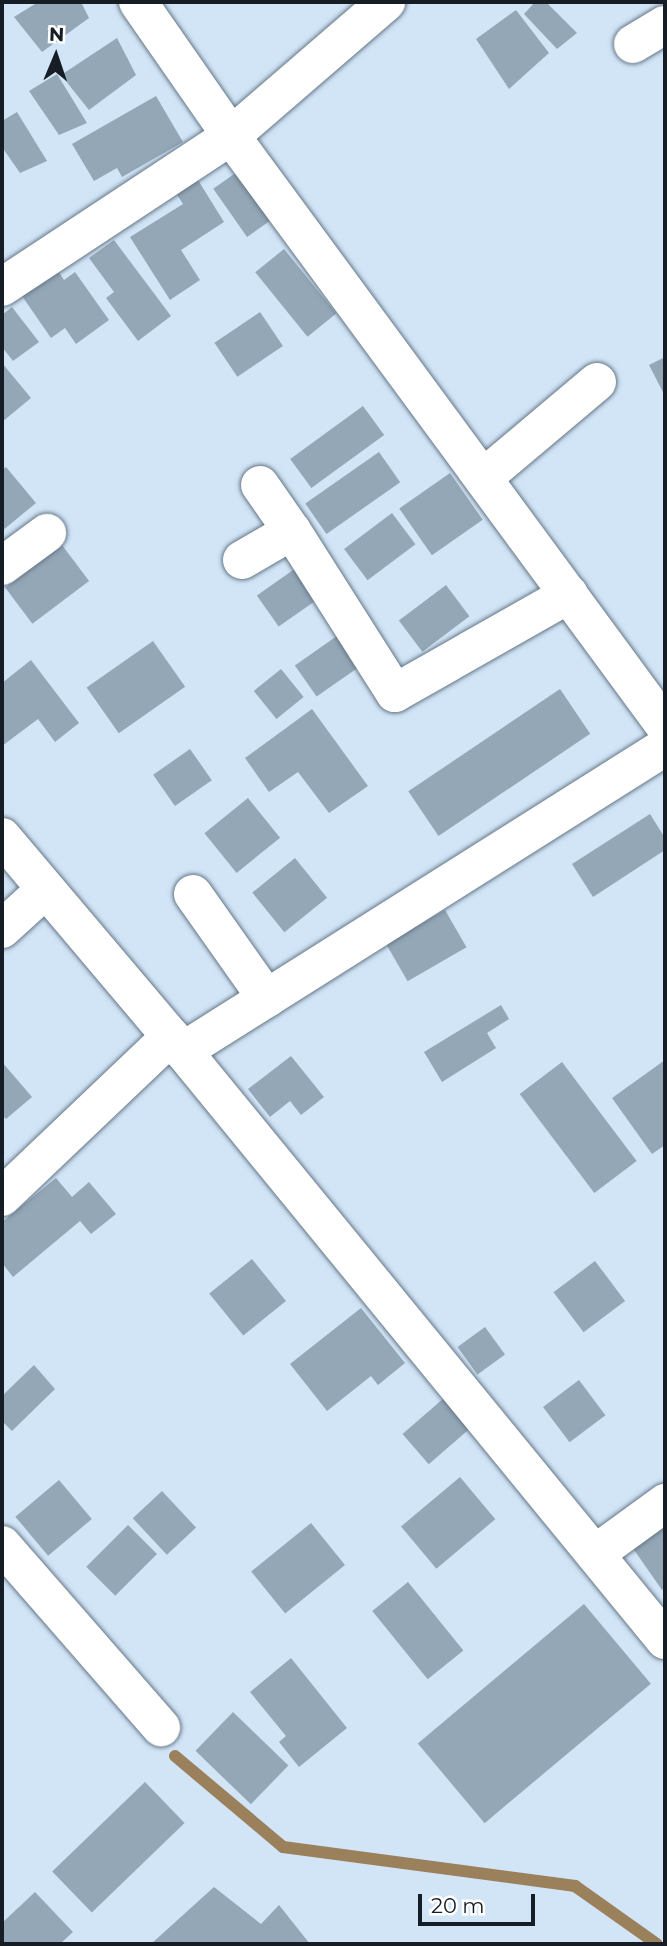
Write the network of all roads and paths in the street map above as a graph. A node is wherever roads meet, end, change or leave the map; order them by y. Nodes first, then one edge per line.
1 (138, 2) edge
2 (386, 2) edge
3 (665, 25) edge
4 (633, 44) dead end
5 (231, 136) junction
6 (2, 286) edge
7 (597, 382) dead end
8 (483, 478) junction
9 (260, 485) dead end
10 (292, 531) junction
11 (47, 533) dead end
12 (242, 560) dead end
13 (2, 566) edge
14 (569, 594) junction
15 (665, 726) edge
16 (665, 747) edge
17 (2, 837) edge
18 (46, 889) junction
19 (192, 894) dead end
20 (2, 929) edge
21 (267, 999) junction
22 (177, 1043) junction
23 (2, 1197) edge
24 (665, 1503) edge
25 (2, 1545) edge
26 (595, 1554) junction
27 (665, 1640) edge
28 (161, 1727) dead end

1 - 5 street
2 - 5 street
3 - 4 street
5 - 6 street
5 - 8 street
7 - 8 street
8 - 14 street
9 - 10 street
10 - 12 street
10 - 14 street
11 - 13 street
14 - 15 street
16 - 21 street
17 - 18 street
18 - 20 street
18 - 22 street
19 - 21 street
21 - 22 street
22 - 23 street
22 - 26 street
24 - 26 street
25 - 28 street
26 - 27 street

